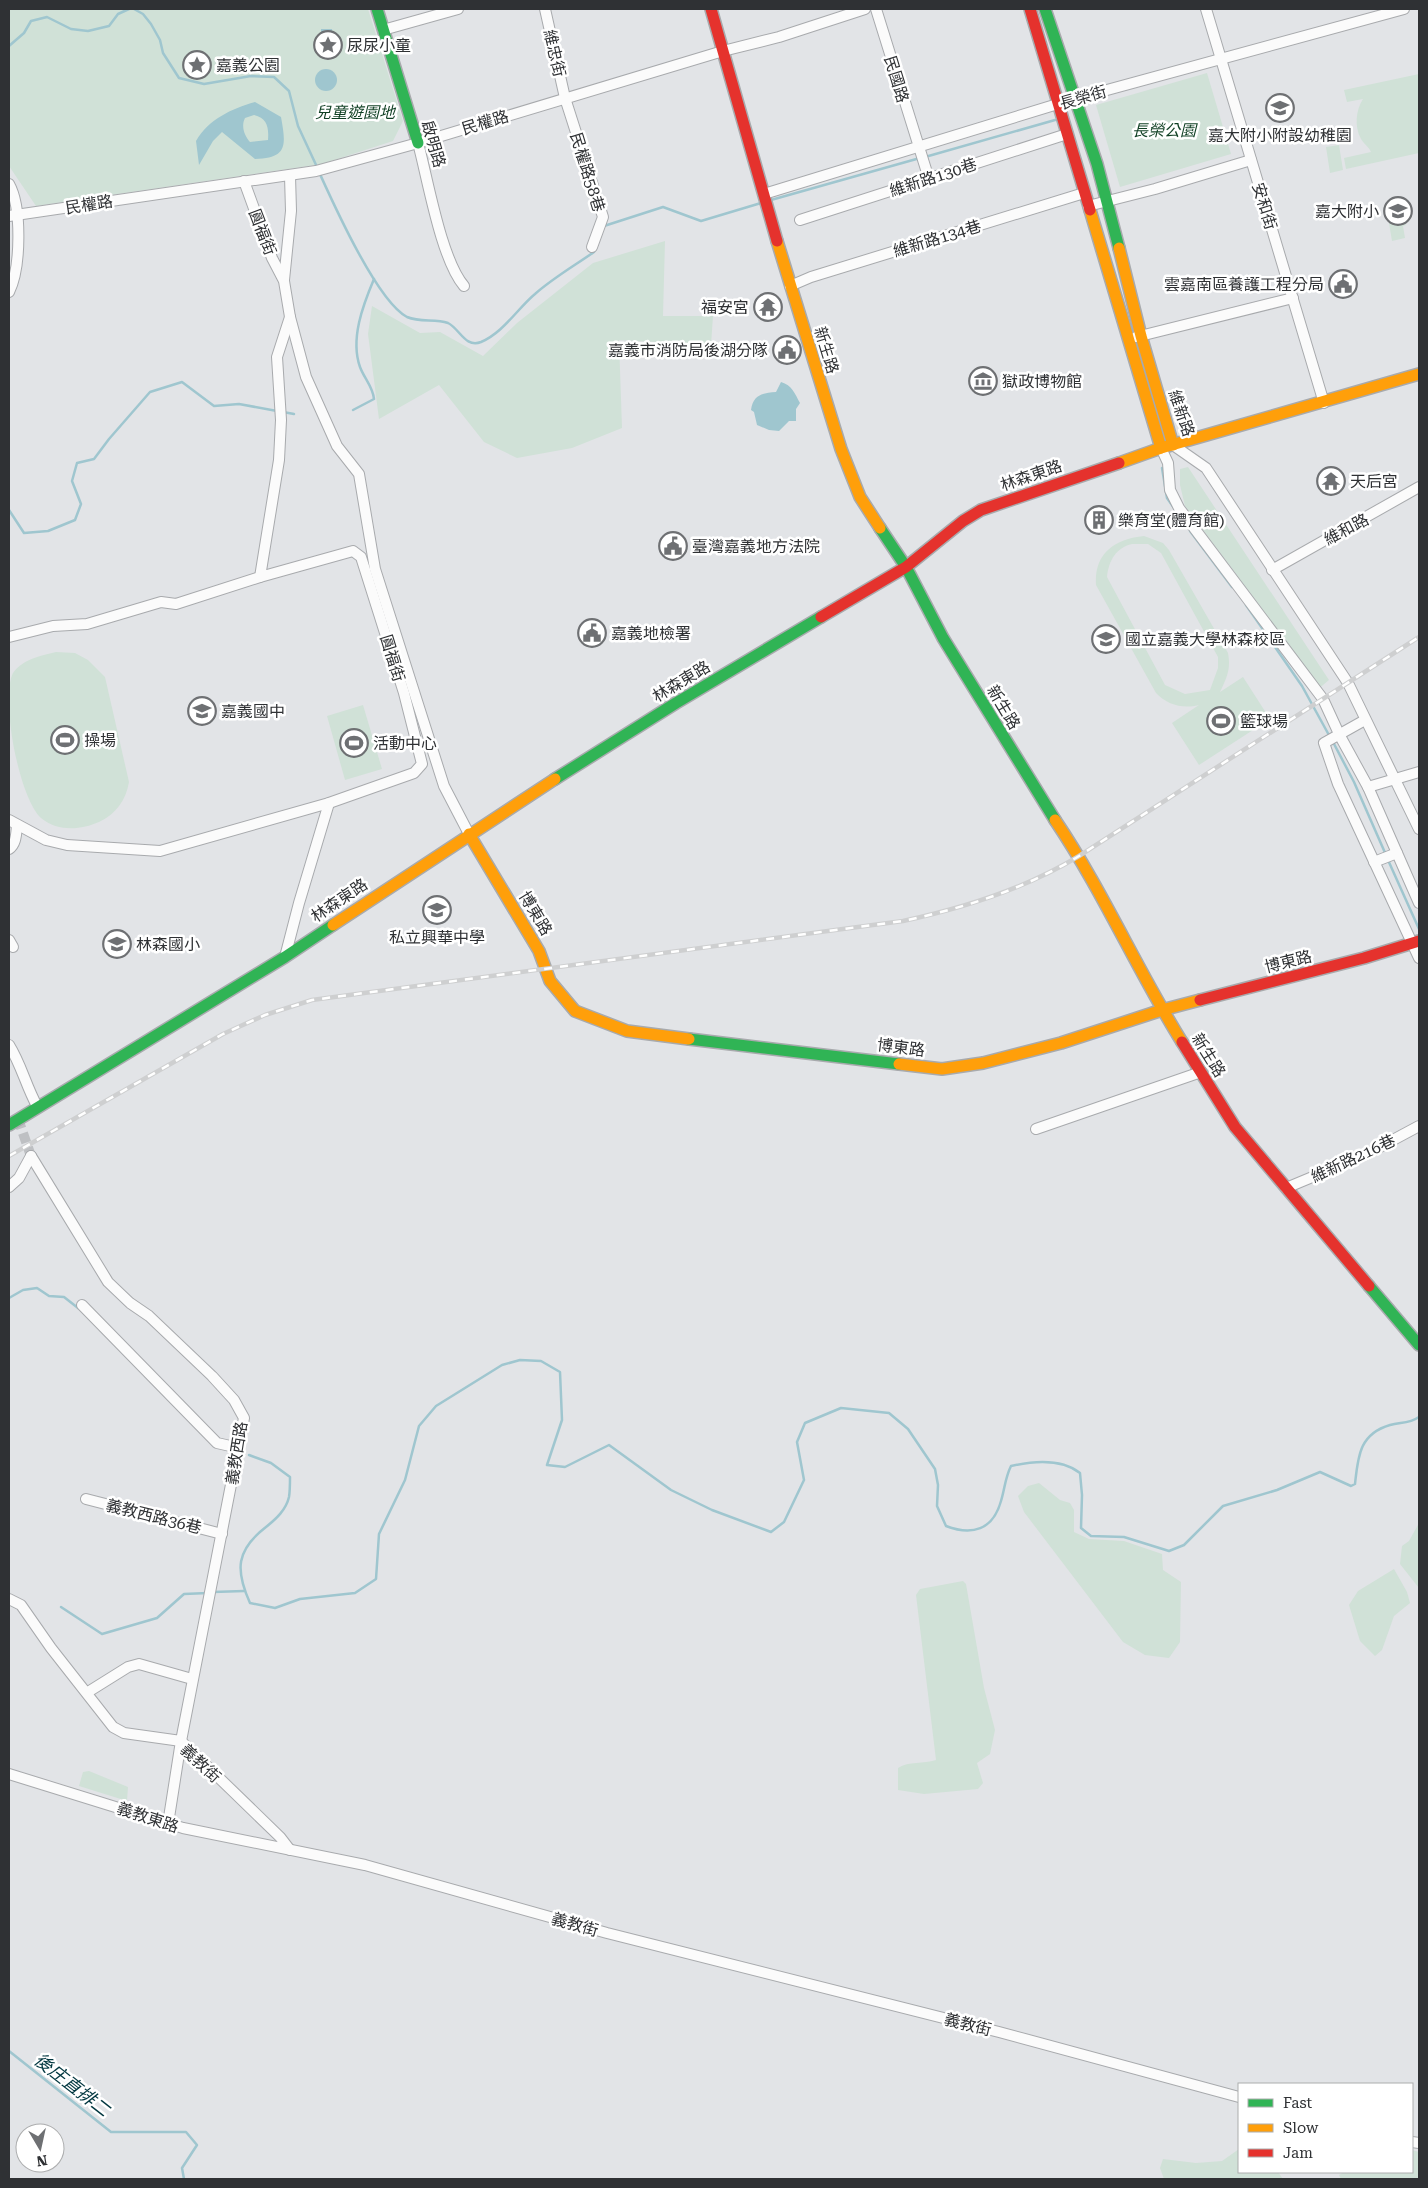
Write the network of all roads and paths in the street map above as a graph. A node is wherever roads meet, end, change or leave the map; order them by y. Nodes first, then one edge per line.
1 (377, 9) edge
2 (458, 9) edge
3 (545, 9) edge
4 (711, 9) edge
5 (865, 9) edge
6 (876, 9) edge
7 (1030, 9) edge
8 (1045, 9) edge
9 (1206, 9) edge
10 (1404, 9) edge
11 (383, 30) junction
12 (723, 51) junction
13 (1221, 60) junction
14 (565, 98) junction
15 (1074, 99) junction
16 (1060, 104) junction
17 (1067, 134) junction
18 (418, 143) junction
19 (918, 148) junction
20 (1251, 160) junction
21 (290, 176) junction
22 (929, 178) junction
23 (244, 181) junction
24 (9, 184) edge
25 (1084, 193) junction
26 (766, 199) junction
27 (1107, 202) junction
28 (1088, 206) junction
29 (13, 216) edge
30 (800, 220) dead end
31 (592, 246) dead end
32 (284, 281) junction
33 (464, 286) dead end
34 (790, 286) junction
35 (9, 292) edge
36 (1293, 298) junction
37 (290, 317) junction
38 (1141, 336) junction
39 (1128, 339) junction
40 (1419, 374) edge
41 (1324, 403) junction
42 (1173, 445) junction
43 (1161, 448) junction
44 (1419, 487) edge
45 (906, 567) junction
46 (1272, 570) junction
47 (260, 577) junction
48 (9, 637) edge
49 (1365, 720) junction
50 (1340, 736) junction
51 (1419, 772) edge
52 (1393, 779) junction
53 (1368, 787) junction
54 (329, 803) junction
55 (13, 823) edge
56 (1419, 829) edge
57 (469, 834) junction
58 (9, 849) edge
59 (1397, 853) junction
60 (1374, 862) junction
61 (1419, 903) edge
62 (1416, 942) edge
63 (285, 957) junction
64 (1419, 958) edge
65 (1162, 1010) junction
66 (9, 1045) edge
67 (1201, 1072) junction
68 (36, 1106) junction
69 (9, 1125) edge
70 (1419, 1126) edge
71 (1036, 1129) dead end
72 (9, 1188) edge
73 (1286, 1188) junction
74 (82, 1305) dead end
75 (1419, 1345) edge
76 (239, 1448) junction
77 (86, 1499) dead end
78 (222, 1534) junction
79 (9, 1598) edge
80 (192, 1679) junction
81 (88, 1692) junction
82 (180, 1741) junction
83 (9, 1774) edge
84 (168, 1824) junction
85 (290, 1850) junction
86 (1238, 2097) edge

1 - 11 street, 啟明路
2 - 11 street
3 - 14 street, 維忠街
4 - 12 street, 新生路
5 - 12 street, 民權路
6 - 19 street, 民國路
7 - 16 street, 維新路
8 - 15 street, 維新路
9 - 13 street, 安和街
10 - 13 street, 長榮街
11 - 18 street, 啟明路
12 - 14 street, 民權路
12 - 26 street, 新生路
13 - 15 street, 長榮街
13 - 20 street, 安和街
14 - 18 street, 民權路
14 - 31 street, 民權路58巷
15 - 16 street, 長榮街
15 - 27 street, 維新路
16 - 17 street, 維新路
16 - 19 street, 長榮街
17 - 22 street, 維新路130巷
17 - 25 street, 維新路
18 - 21 street, 民權路
18 - 33 street, 啟明路
19 - 22 street, 民國路
19 - 26 street, 長榮街
20 - 27 street
20 - 36 street, 安和街
21 - 23 street, 民權路
21 - 32 street, 圓福街
22 - 30 street, 維新路130巷
23 - 29 street, 民權路
23 - 32 street, 圓福街
24 - 29 street
25 - 28 street, 維新路
25 - 34 street, 維新路134巷
26 - 34 street, 新生路
27 - 28 street
27 - 38 street, 維新路
28 - 39 street, 維新路
29 - 35 street
32 - 37 street, 圓福街
34 - 45 street, 新生路
36 - 38 street
36 - 41 street, 安和街
37 - 47 street, 圓福街
37 - 57 street, 圓福街
38 - 39 street
38 - 42 street, 維新路
39 - 43 street, 維新路
40 - 41 street, 林森東路
41 - 42 street, 林森東路
42 - 43 street, 林森東路
42 - 46 street, 維新路
43 - 45 street, 林森東路
43 - 50 street
44 - 46 street, 維和路
45 - 57 street, 林森東路
45 - 65 street, 新生路
46 - 49 street, 維新路
47 - 48 street
47 - 54 street, 圓福街
49 - 50 street
49 - 52 street, 維新路
50 - 53 street
50 - 60 street
51 - 52 street
52 - 53 street
52 - 56 street, 維新路
53 - 59 street
54 - 55 street
54 - 63 street
55 - 58 street
57 - 63 street, 林森東路
57 - 65 street, 博東路
59 - 60 street
59 - 61 street
60 - 62 street
62 - 64 street
62 - 65 street, 博東路
63 - 68 street, 林森東路
65 - 67 street, 新生路
66 - 68 street
67 - 71 street
67 - 73 street, 新生路
68 - 69 street, 林森東路
70 - 73 street, 維新路216巷
72 - 76 street, 義教西路
73 - 75 street, 新生路
74 - 76 street
76 - 78 street, 義教西路
77 - 78 street, 義教西路36巷
78 - 80 street, 義教西路
79 - 81 street, 義教街
80 - 81 street
80 - 82 street, 義教西路
81 - 82 street, 義教街
82 - 84 street, 義教西路
82 - 85 street, 義教街
83 - 84 street, 義教東路
84 - 85 street, 義教東路
85 - 86 street, 義教街

